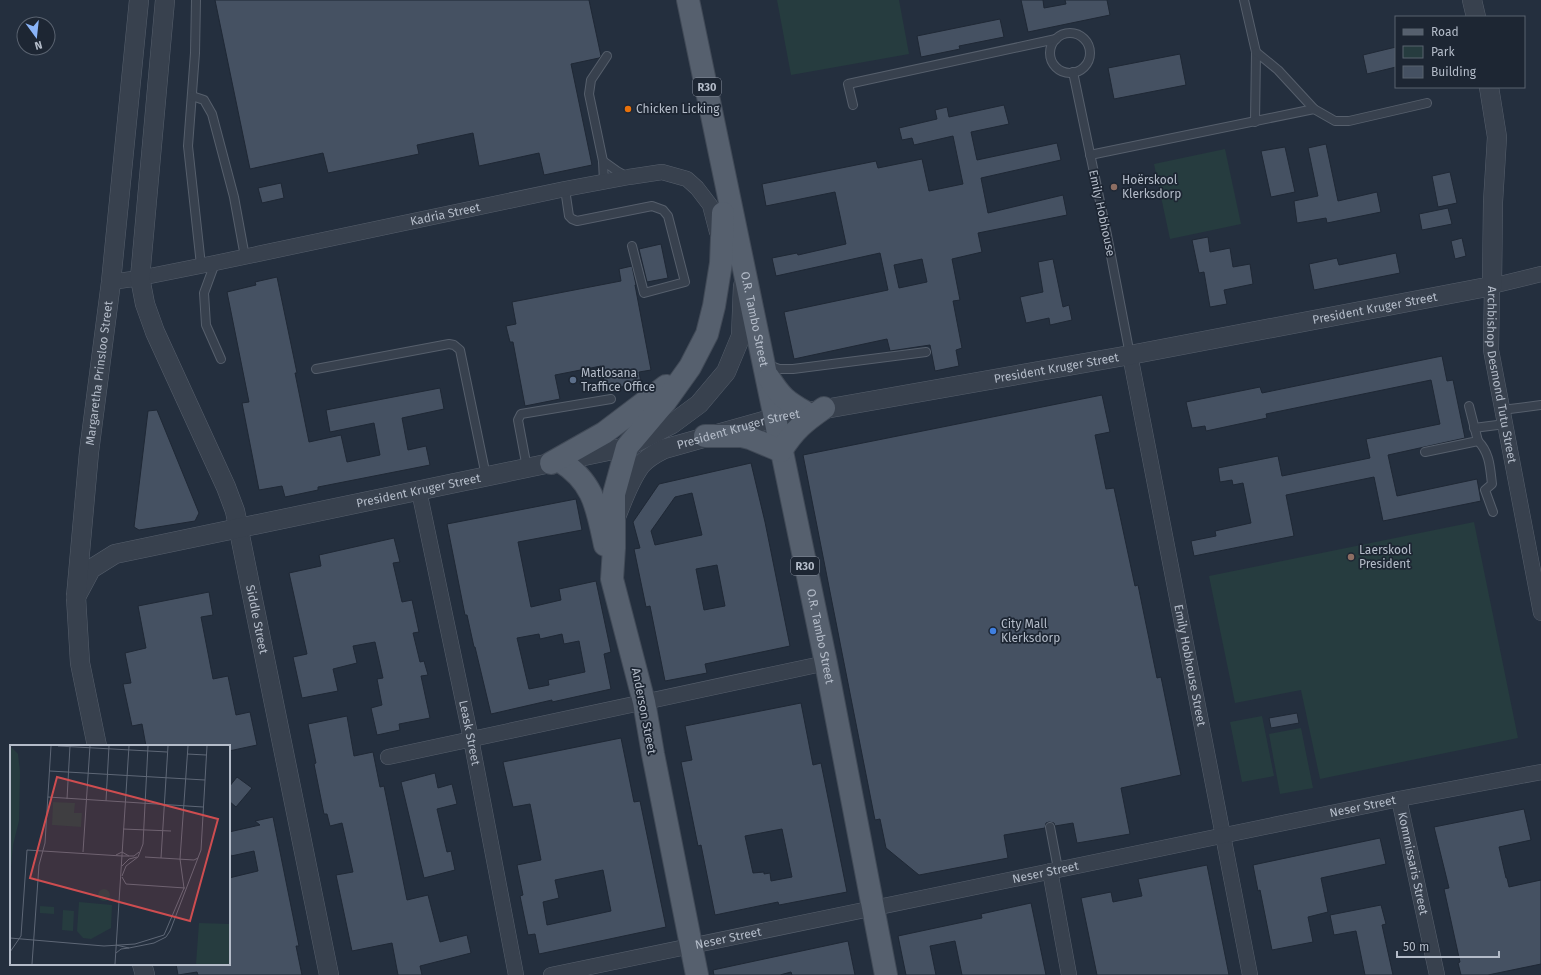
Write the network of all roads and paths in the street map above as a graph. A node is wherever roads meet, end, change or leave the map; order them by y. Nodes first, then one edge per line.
1 (139, 0) edge
2 (165, 0) edge
3 (196, 0) edge
4 (688, 0) edge
5 (1244, 0) edge
6 (1472, 0) edge
7 (1476, 16) edge
8 (1056, 39) junction
9 (1256, 52) junction
10 (607, 56) dead end
11 (1073, 72) junction
12 (1489, 88) edge
13 (192, 96) junction
14 (1427, 103) dead end
15 (853, 104) dead end
16 (1314, 109) junction
17 (1255, 122) junction
18 (1090, 155) junction
19 (722, 158) junction
20 (603, 161) junction
21 (629, 177) junction
22 (604, 182) junction
23 (565, 190) junction
24 (632, 246) dead end
25 (244, 256) junction
26 (721, 263) junction
27 (208, 264) junction
28 (744, 271) junction
29 (1541, 274) edge
30 (140, 278) junction
31 (111, 282) junction
32 (1492, 286) junction
33 (926, 352) dead end
34 (1130, 355) junction
35 (221, 359) dead end
36 (690, 367) junction
37 (764, 367) junction
38 (316, 369) dead end
39 (611, 399) dead end
40 (1541, 405) edge
41 (1468, 406) dead end
42 (815, 410) junction
43 (1504, 417) junction
44 (774, 418) junction
45 (1474, 428) junction
46 (705, 436) junction
47 (1478, 441) junction
48 (627, 447) junction
49 (781, 451) junction
50 (1425, 452) dead end
51 (556, 462) junction
52 (527, 468) junction
53 (486, 477) junction
54 (419, 491) junction
55 (1492, 512) dead end
56 (614, 523) junction
57 (239, 528) junction
58 (612, 579) junction
59 (76, 597) junction
60 (1541, 613) edge
61 (826, 663) junction
62 (644, 702) junction
63 (471, 739) junction
64 (97, 745) edge
65 (388, 757) dead end
66 (1541, 772) edge
67 (1399, 798) junction
68 (1050, 827) dead end
69 (1223, 835) junction
70 (1054, 870) junction
71 (873, 908) junction
72 (692, 946) junction
73 (142, 965) edge
74 (145, 975) edge
75 (329, 975) edge
76 (516, 975) edge
77 (551, 975) edge
78 (697, 975) edge
79 (886, 975) edge
80 (1069, 975) edge
81 (1250, 975) edge
82 (1437, 975) edge

1 - 31 street, Margaretha Prinsloo Street
2 - 30 street
3 - 13 lane
4 - 19 main road, O.R. Tambo Street / R30
5 - 9 lane
6 - 7 street
8 - 11 lane
8 - 11 lane
8 - 15 lane
9 - 16 lane
9 - 17 lane
10 - 20 lane
11 - 18 lane, Emily Hobhouse
12 - 32 street, Archbishop Desmond Tutu Street
13 - 25 lane
13 - 27 lane
14 - 16 lane
16 - 17 lane
17 - 18 lane
18 - 34 lane, Emily Hobhouse
19 - 26 main road, O.R. Tambo Street / R30
19 - 28 main road, O.R. Tambo Street / R30
20 - 21 lane
20 - 22 lane
21 - 22 street, Kadria Street
21 - 26 street, Kadria Street
22 - 23 street, Kadria Street
23 - 24 lane
23 - 25 street, Kadria Street
25 - 27 street, Kadria Street
26 - 36 main road, O.R. Tambo Street / R30
27 - 30 street, Kadria Street
27 - 35 lane
28 - 37 main road, O.R. Tambo Street / R30
28 - 48 street, President Kruger Street
29 - 32 street, President Kruger Street
30 - 31 street, Kadria Street
30 - 57 street, Siddle Street
31 - 59 street, Margaretha Prinsloo Street
32 - 34 street, President Kruger Street
32 - 43 street, Archbishop Desmond Tutu Street
33 - 37 lane
34 - 42 street, President Kruger Street
34 - 69 street, Emily Hobhouse Street
36 - 48 main road, O.R. Tambo Street / R30
36 - 51 main road
37 - 42 main road
37 - 44 main road, O.R. Tambo Street / R30
38 - 53 lane
39 - 52 lane
40 - 43 lane
41 - 45 lane
42 - 44 street, President Kruger Street
42 - 49 main road
43 - 45 lane
43 - 60 street, Archbishop Desmond Tutu Street
44 - 46 street, President Kruger Street
44 - 49 main road, O.R. Tambo Street / R30
45 - 47 lane
46 - 49 main road
46 - 56 street, President Kruger Street
47 - 50 lane
47 - 55 lane
48 - 51 street, President Kruger Street
48 - 56 main road, Anderson Street / R30
49 - 61 main road, O.R. Tambo Street / R30
51 - 52 street, President Kruger Street
51 - 58 main road
52 - 53 street, President Kruger Street
53 - 54 street, President Kruger Street
54 - 57 street, President Kruger Street
54 - 63 street, Leask Street
56 - 58 main road, Anderson Street / R30
57 - 59 street, President Kruger Street
57 - 75 street, Siddle Street
58 - 62 main road, Anderson Street / R30
59 - 64 street, Margaretha Prinsloo Street
61 - 62 street
61 - 71 main road, O.R. Tambo Street / R30
62 - 63 street
62 - 72 main road, Anderson Street / R30
63 - 65 street
63 - 76 street, Leask Street
66 - 67 street, Neser Street
67 - 69 street, Neser Street
67 - 82 street, Kommissaris Street
68 - 70 lane
69 - 70 street, Neser Street
69 - 81 street, Emily Hobhouse Street
70 - 71 street, Neser Street
70 - 80 street
71 - 72 street, Neser Street
71 - 79 main road, O.R. Tambo Street / R30
72 - 77 street, Neser Street
72 - 78 main road, Anderson Street / R30
73 - 74 street

